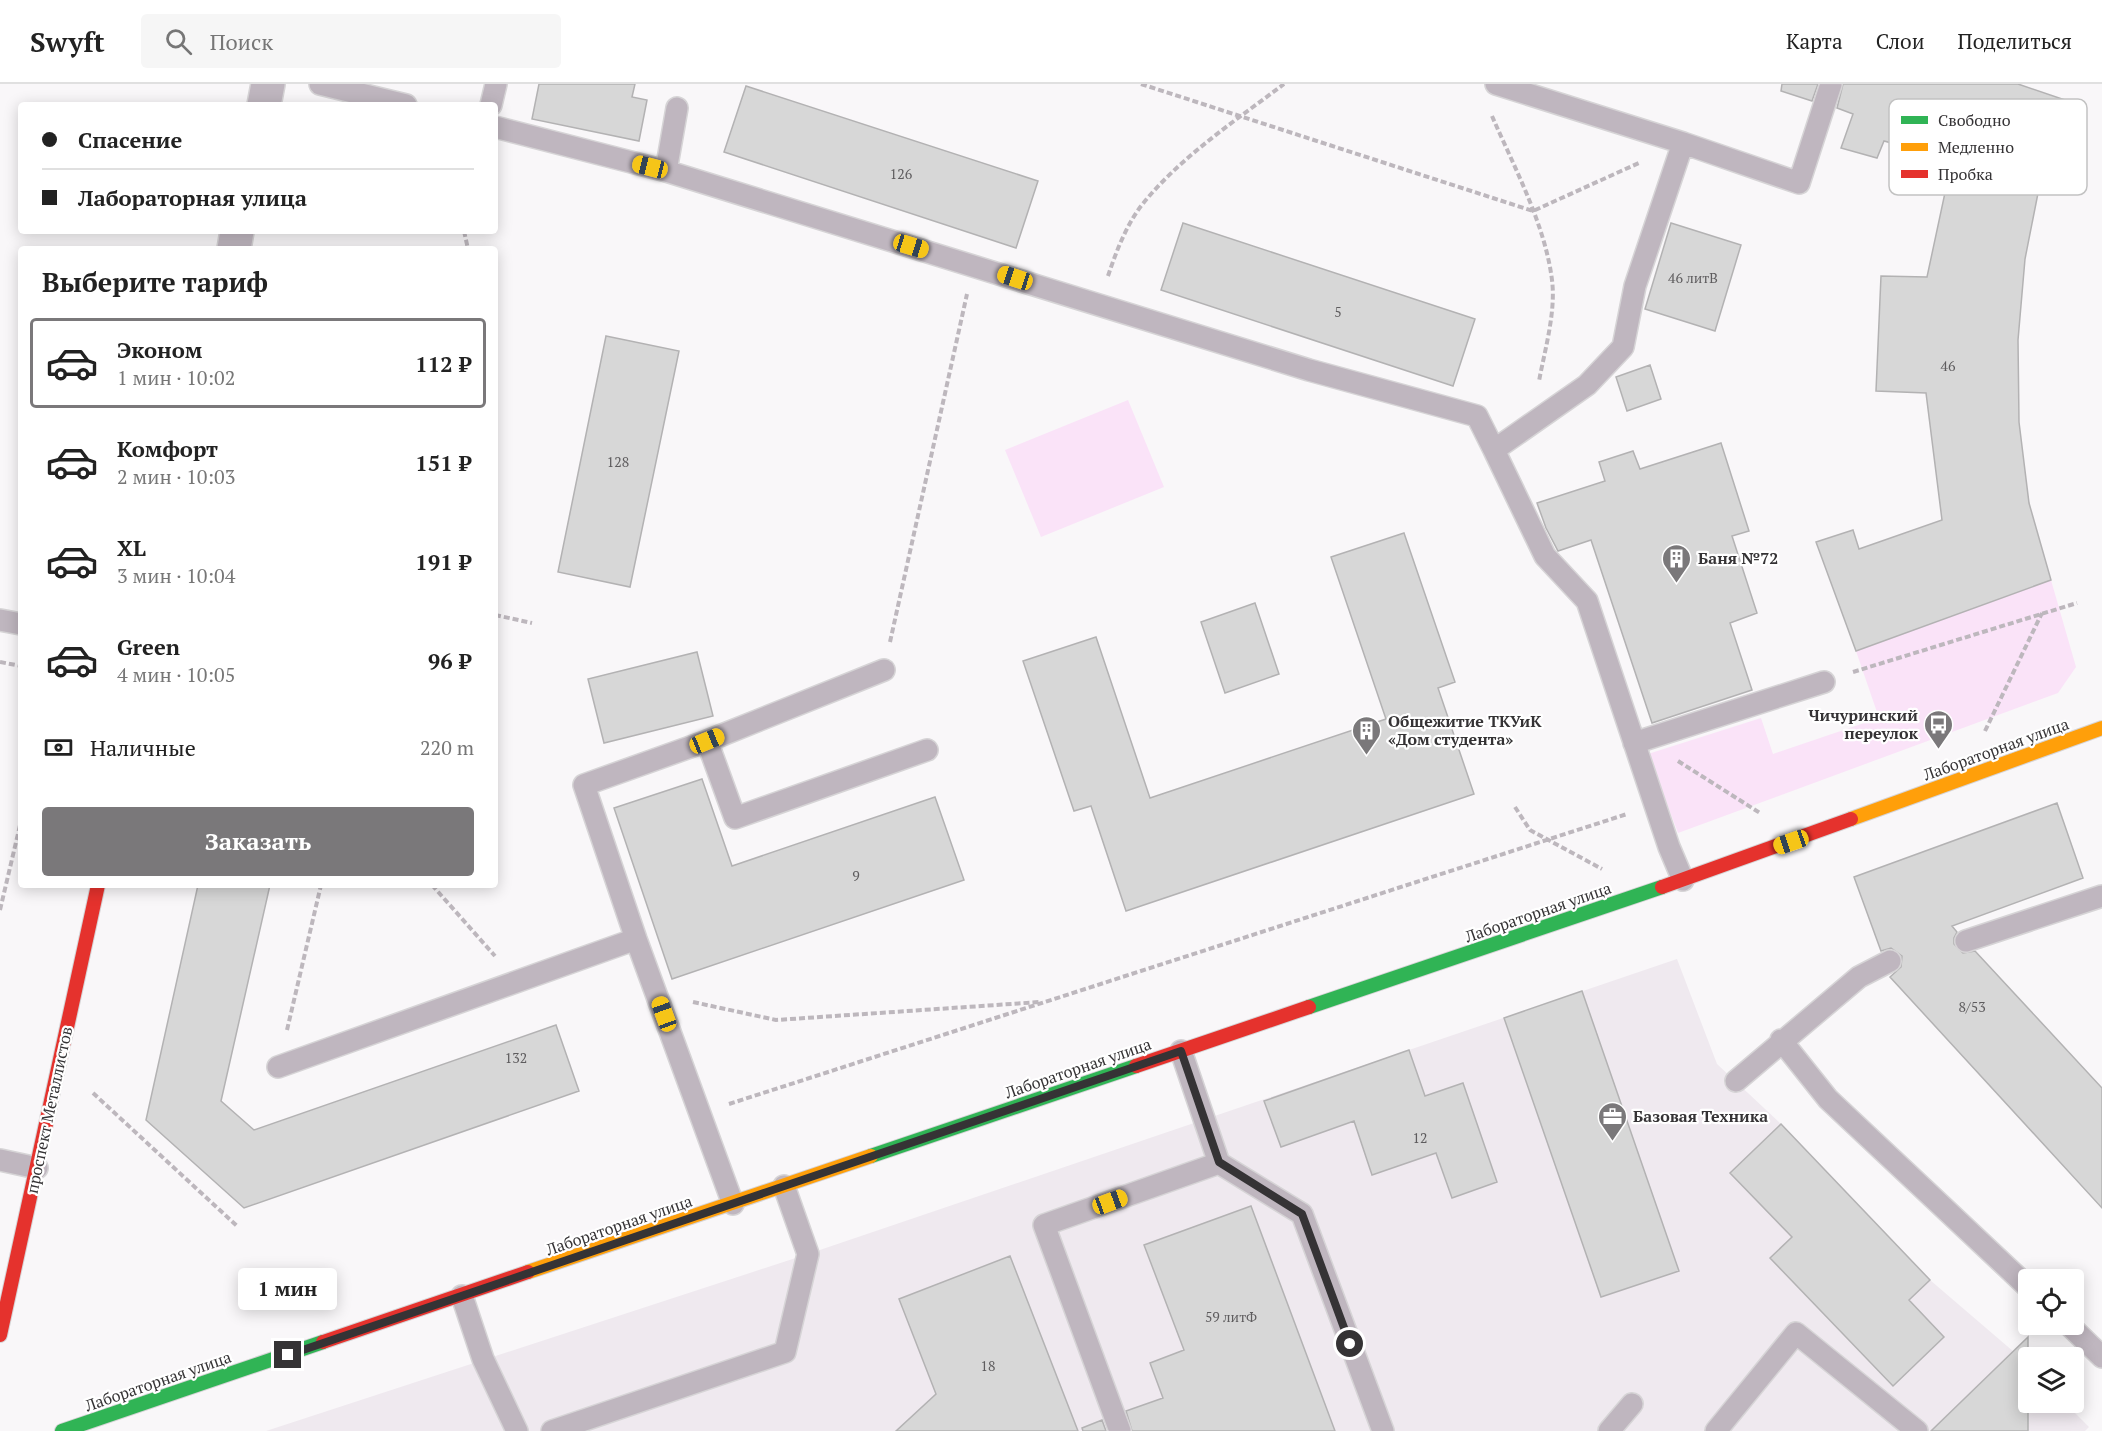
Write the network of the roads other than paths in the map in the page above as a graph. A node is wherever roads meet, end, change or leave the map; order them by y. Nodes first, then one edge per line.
1 (268, 84) edge
2 (320, 84) edge
3 (496, 84) edge
4 (1496, 84) edge
5 (1831, 84) edge
6 (265, 102) edge
7 (394, 102) edge
8 (492, 102) edge
9 (677, 108) dead end
10 (498, 128) edge
11 (1683, 143) junction
12 (666, 171) junction
13 (1494, 450) junction
14 (0, 620) edge
15 (18, 623) edge
16 (884, 670) road end
17 (1824, 682) road end
18 (2102, 728) edge
19 (707, 741) junction
20 (1634, 743) junction
21 (927, 750) dead end
22 (1683, 880) junction
23 (97, 888) edge
24 (2102, 896) edge
25 (636, 939) junction
26 (1966, 941) dead end
27 (1890, 961) dead end
28 (1781, 1040) junction
29 (1181, 1051) junction
30 (278, 1067) road end
31 (1736, 1081) dead end
32 (0, 1160) edge
33 (1219, 1162) junction
34 (37, 1168) junction
35 (784, 1186) junction
36 (733, 1204) junction
37 (2018, 1278) edge
38 (462, 1296) junction
39 (0, 1335) edge
40 (2079, 1335) edge
41 (2102, 1357) edge
42 (1632, 1404) dead end
43 (62, 1431) edge
44 (517, 1431) edge
45 (552, 1431) edge
46 (1120, 1431) edge
47 (1383, 1431) edge
48 (1609, 1431) edge
49 (1716, 1431) edge
50 (1917, 1431) edge

1 - 6 street
2 - 7 lane
3 - 8 lane
4 - 11 lane
5 - 11 lane
9 - 12 lane
10 - 12 lane
11 - 13 lane
12 - 13 lane
13 - 20 lane
14 - 15 lane
16 - 19 lane
17 - 20 lane
18 - 22 street, Лабораторная улица
19 - 21 lane
19 - 25 lane
20 - 22 lane
22 - 29 street, Лабораторная улица
23 - 34 street, проспект Металлистов
24 - 26 lane
25 - 30 lane
25 - 36 lane
27 - 28 lane
28 - 31 lane
28 - 37 lane
29 - 33 lane
29 - 35 street, Лабораторная улица
32 - 34 lane
33 - 46 lane
33 - 47 lane
34 - 39 street, проспект Металлистов
35 - 36 street, Лабораторная улица
35 - 45 lane
36 - 38 street, Лабораторная улица
38 - 43 street, Лабораторная улица
38 - 44 lane
40 - 41 lane
42 - 48 lane
49 - 50 lane

